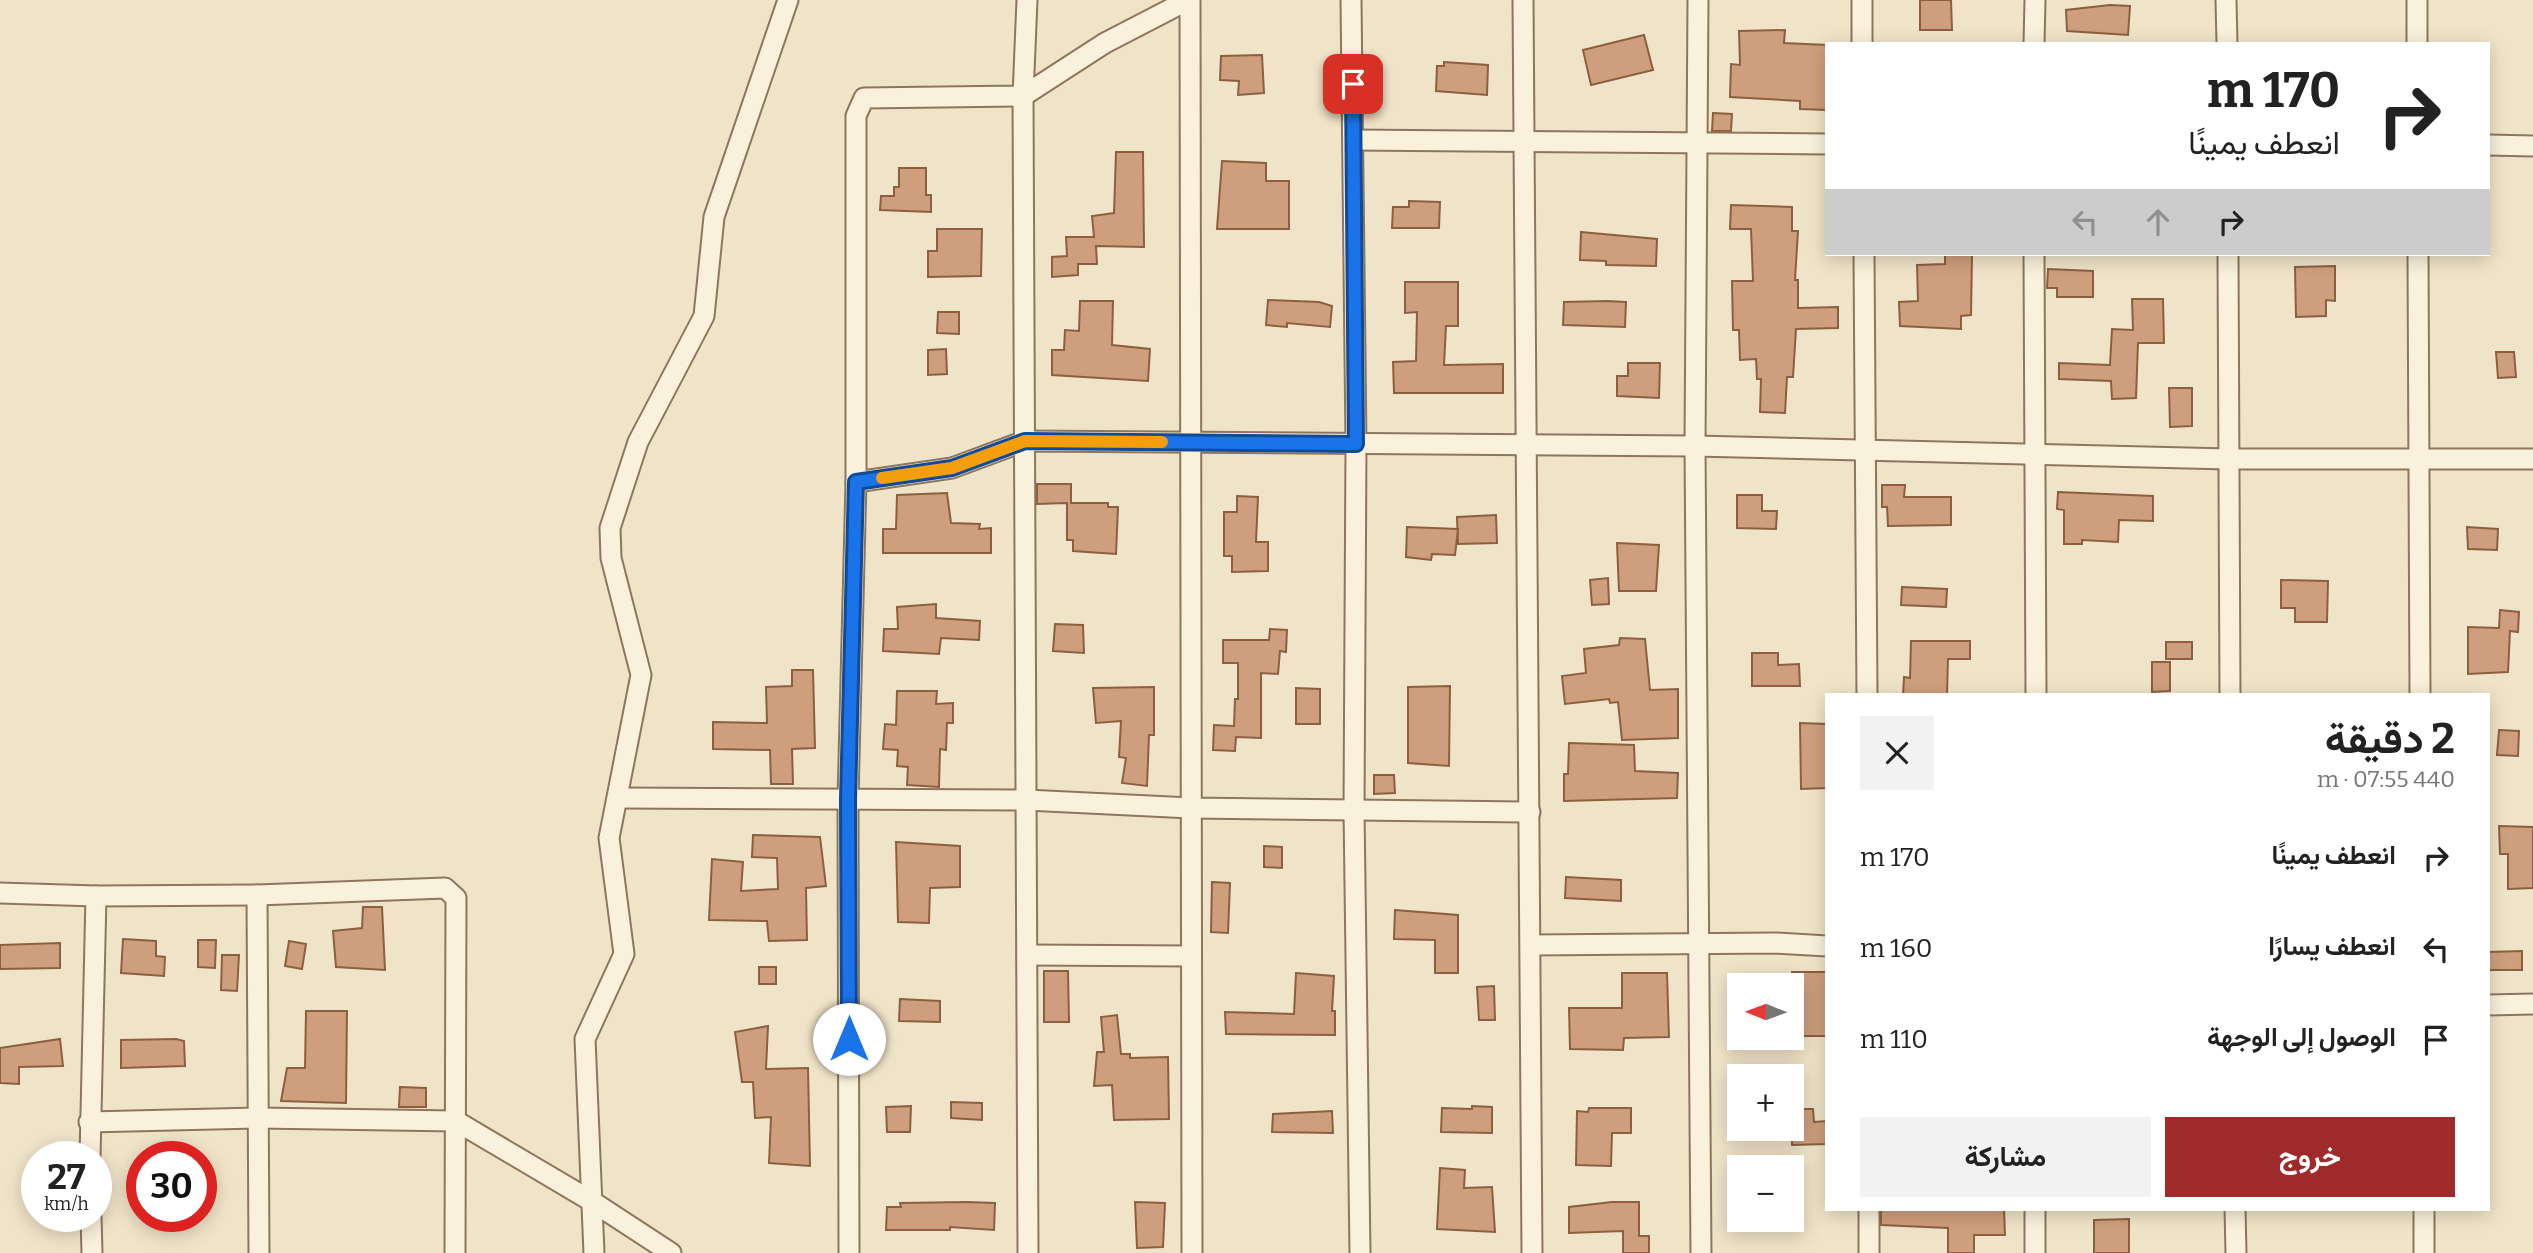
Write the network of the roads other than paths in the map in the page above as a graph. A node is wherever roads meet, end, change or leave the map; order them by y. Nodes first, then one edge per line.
1 (788, 0) edge
2 (1027, 0) edge
3 (1189, 0) edge
4 (1351, 0) edge
5 (1523, 0) edge
6 (1698, 0) edge
7 (1862, 0) edge
8 (2035, 0) edge
9 (2226, 0) edge
10 (2417, 0) edge
11 (1862, 42) edge
12 (2034, 42) edge
13 (2227, 42) edge
14 (2417, 42) edge
15 (1023, 96) junction
16 (1525, 139) junction
17 (1354, 140) junction
18 (1699, 141) junction
19 (1825, 144) edge
20 (2490, 145) edge
21 (2533, 145) edge
22 (1864, 256) edge
23 (2034, 256) edge
24 (2228, 256) edge
25 (2418, 256) edge
26 (1025, 441) junction
27 (1189, 442) junction
28 (1356, 444) junction
29 (1525, 446) junction
30 (1695, 446) junction
31 (1866, 451) junction
32 (2035, 454) junction
33 (2418, 458) junction
34 (2229, 459) junction
35 (2533, 459) edge
36 (856, 482) junction
37 (1867, 693) edge
38 (2036, 693) edge
39 (2230, 693) edge
40 (2420, 693) edge
41 (618, 798) junction
42 (848, 799) junction
43 (1027, 800) junction
44 (1191, 808) junction
45 (1354, 810) junction
46 (1530, 812) junction
47 (0, 893) edge
48 (257, 895) junction
49 (96, 896) junction
50 (1698, 944) junction
51 (1531, 945) junction
52 (1825, 946) edge
53 (1027, 955) junction
54 (1191, 956) junction
55 (2533, 1004) edge
56 (2490, 1005) edge
57 (258, 1118) junction
58 (456, 1121) junction
59 (89, 1122) junction
60 (90, 1141) edge
61 (593, 1202) junction
62 (1869, 1211) edge
63 (2035, 1211) edge
64 (2235, 1211) edge
65 (2424, 1211) edge
66 (91, 1232) edge
67 (92, 1253) edge
68 (259, 1253) edge
69 (455, 1253) edge
70 (594, 1253) edge
71 (671, 1253) edge
72 (849, 1253) edge
73 (1028, 1253) edge
74 (1192, 1253) edge
75 (1360, 1253) edge
76 (1532, 1253) edge
77 (1701, 1253) edge
78 (1869, 1253) edge
79 (2035, 1253) edge
80 (2236, 1253) edge
81 (2424, 1253) edge

1 - 41 street
2 - 15 street
3 - 15 street
3 - 27 street
4 - 17 street
5 - 16 street
6 - 18 street
7 - 11 street
8 - 12 street
9 - 13 street
10 - 14 street
15 - 26 street
15 - 36 street
16 - 17 street
16 - 18 street
16 - 29 street
17 - 28 street
18 - 19 street
18 - 30 street
20 - 21 street
22 - 31 street
23 - 32 street
24 - 34 street
25 - 33 street
26 - 27 street
26 - 36 street
26 - 43 street
27 - 28 street
27 - 44 street
28 - 29 street
28 - 45 street
29 - 30 street
29 - 46 street
30 - 31 street
30 - 50 street
31 - 32 street
31 - 37 street
32 - 34 street
32 - 38 street
33 - 34 street
33 - 35 street
33 - 40 street
34 - 39 street
36 - 42 street
41 - 42 street
41 - 61 street
42 - 43 street
42 - 72 street
43 - 44 street
43 - 53 street
44 - 45 street
44 - 54 street
45 - 46 street
45 - 75 street
46 - 51 street
47 - 49 street
48 - 49 street
48 - 57 street
48 - 58 street
49 - 59 street
50 - 51 street
50 - 52 street
50 - 77 street
51 - 76 street
53 - 54 street
53 - 73 street
54 - 74 street
55 - 56 street
57 - 58 street
57 - 59 street
57 - 68 street
58 - 61 street
58 - 69 street
59 - 60 street
61 - 70 street
61 - 71 street
62 - 78 street
63 - 79 street
64 - 80 street
65 - 81 street
66 - 67 street

